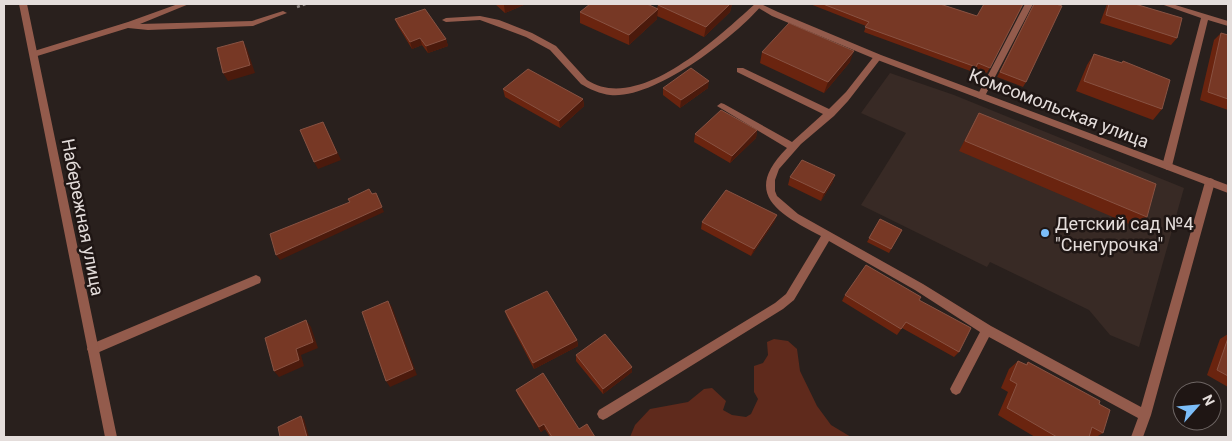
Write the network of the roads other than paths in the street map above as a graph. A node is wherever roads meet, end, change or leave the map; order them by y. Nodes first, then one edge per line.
1 (23, 4) edge
2 (185, 4) edge
3 (1029, 4) edge
4 (1164, 4) edge
5 (757, 5) edge
6 (283, 13) dead end
7 (1205, 17) junction
8 (446, 20) dead end
9 (1228, 23) edge
10 (128, 25) junction
11 (34, 54) junction
12 (878, 56) junction
13 (740, 70) dead end
14 (981, 96) junction
15 (721, 106) dead end
16 (832, 114) junction
17 (793, 146) junction
18 (1167, 166) junction
19 (1210, 182) junction
20 (1228, 189) edge
21 (827, 235) junction
22 (256, 280) dead end
23 (987, 330) junction
24 (92, 349) junction
25 (956, 389) dead end
26 (603, 414) dead end
27 (1145, 415) junction
28 (111, 437) edge
29 (1137, 437) edge

1 - 11 street, Набережная улица
2 - 10 street
3 - 14 street
4 - 7 street
5 - 8 street
5 - 12 street, Комсомольская улица
6 - 10 street
7 - 9 street
7 - 18 street
10 - 11 street
11 - 24 street, Набережная улица
12 - 14 street, Комсомольская улица
12 - 16 street
13 - 16 street
14 - 18 street, Комсомольская улица
15 - 17 street
16 - 17 street
17 - 21 street
18 - 19 street, Комсомольская улица
19 - 20 street, Комсомольская улица
19 - 27 street
21 - 23 street
21 - 26 street
22 - 24 street
23 - 25 street
23 - 27 street
24 - 28 street, Набережная улица
27 - 29 street

